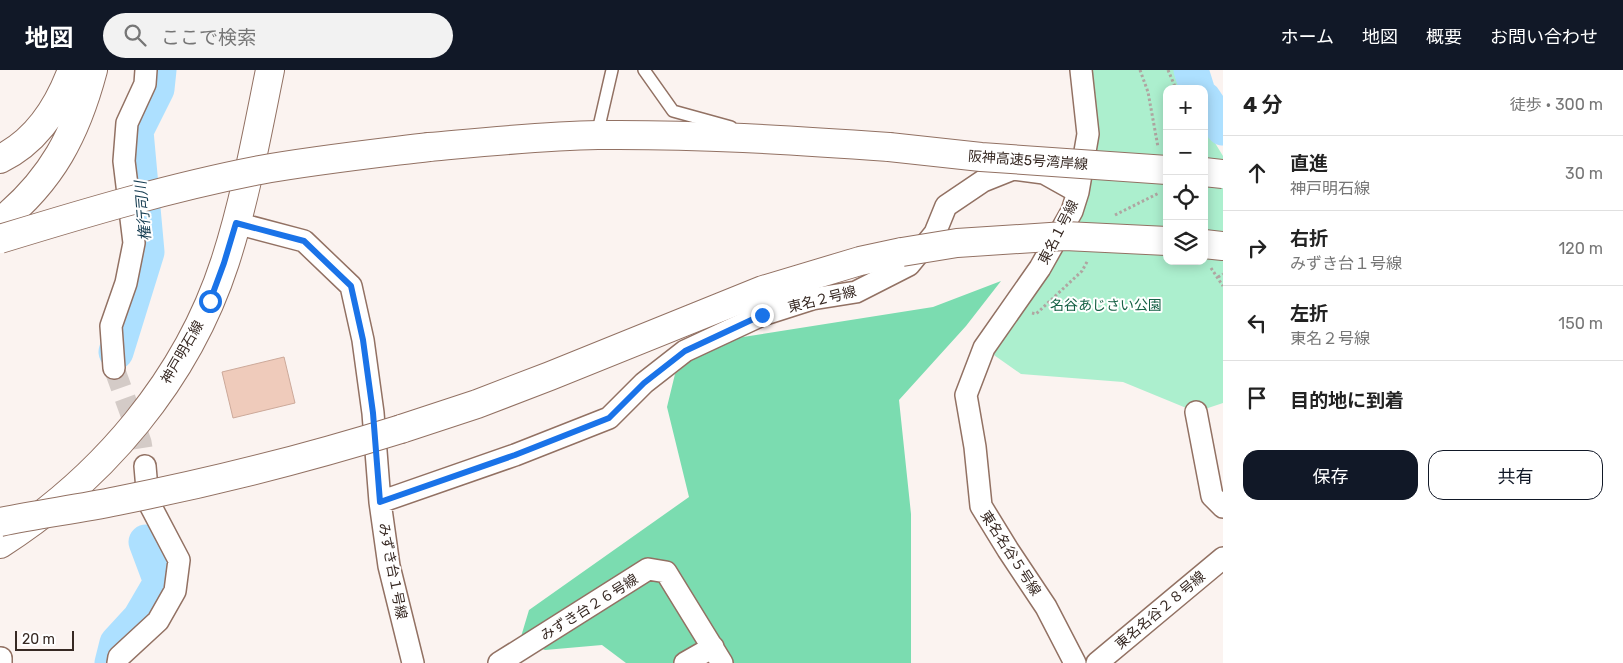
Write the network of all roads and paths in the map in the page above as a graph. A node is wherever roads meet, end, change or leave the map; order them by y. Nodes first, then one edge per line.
1 (72, 70) edge
2 (93, 70) edge
3 (146, 70) edge
4 (270, 70) edge
5 (612, 70) edge
6 (644, 70) edge
7 (1081, 70) edge
8 (1140, 70) edge
9 (1168, 70) edge
10 (1174, 85) edge
11 (597, 135) junction
12 (802, 141) junction
13 (0, 159) edge
14 (1163, 160) edge
15 (1208, 172) edge
16 (1223, 174) edge
17 (1078, 192) junction
18 (0, 222) edge
19 (236, 223) junction
20 (0, 239) edge
21 (1163, 241) edge
22 (1212, 251) edge
23 (1223, 274) edge
24 (1218, 277) junction
25 (1223, 286) edge
26 (984, 348) joint
27 (114, 368) tunnel mouth
28 (1196, 412) dead end
29 (146, 466) tunnel mouth
30 (380, 502) junction
31 (1223, 508) edge
32 (0, 522) edge
33 (0, 544) edge
34 (1223, 558) edge
35 (718, 655) edge
36 (118, 663) edge
37 (413, 663) edge
38 (499, 663) edge
39 (685, 663) edge
40 (1075, 663) edge
41 (1098, 663) edge

1 - 13 main road
2 - 18 main road
3 - 27 street
4 - 19 main road, 神戸明石線
5 - 11 lane
6 - 12 lane
7 - 17 street, 東名１号線
8 - 14 path
9 - 10 path
11 - 12 main road, 阪神高速5号湾岸線
11 - 20 main road, 阪神高速5号湾岸線, bridge
12 - 14 main road, 阪神高速5号湾岸線, bridge
15 - 16 main road, bridge
17 - 26 street, 東名１号線
17 - 30 street, 東名２号線
19 - 30 street, みずき台１号線
19 - 33 main road, 神戸明石線
21 - 32 main road, bridge
22 - 24 path
23 - 24 path
24 - 25 path
26 - 40 street, 東名名谷５号線
28 - 31 street
29 - 36 street
30 - 37 street, みずき台１号線
34 - 41 street, 東名名谷２８号線
35 - 38 street, みずき台２６号線
35 - 39 street

